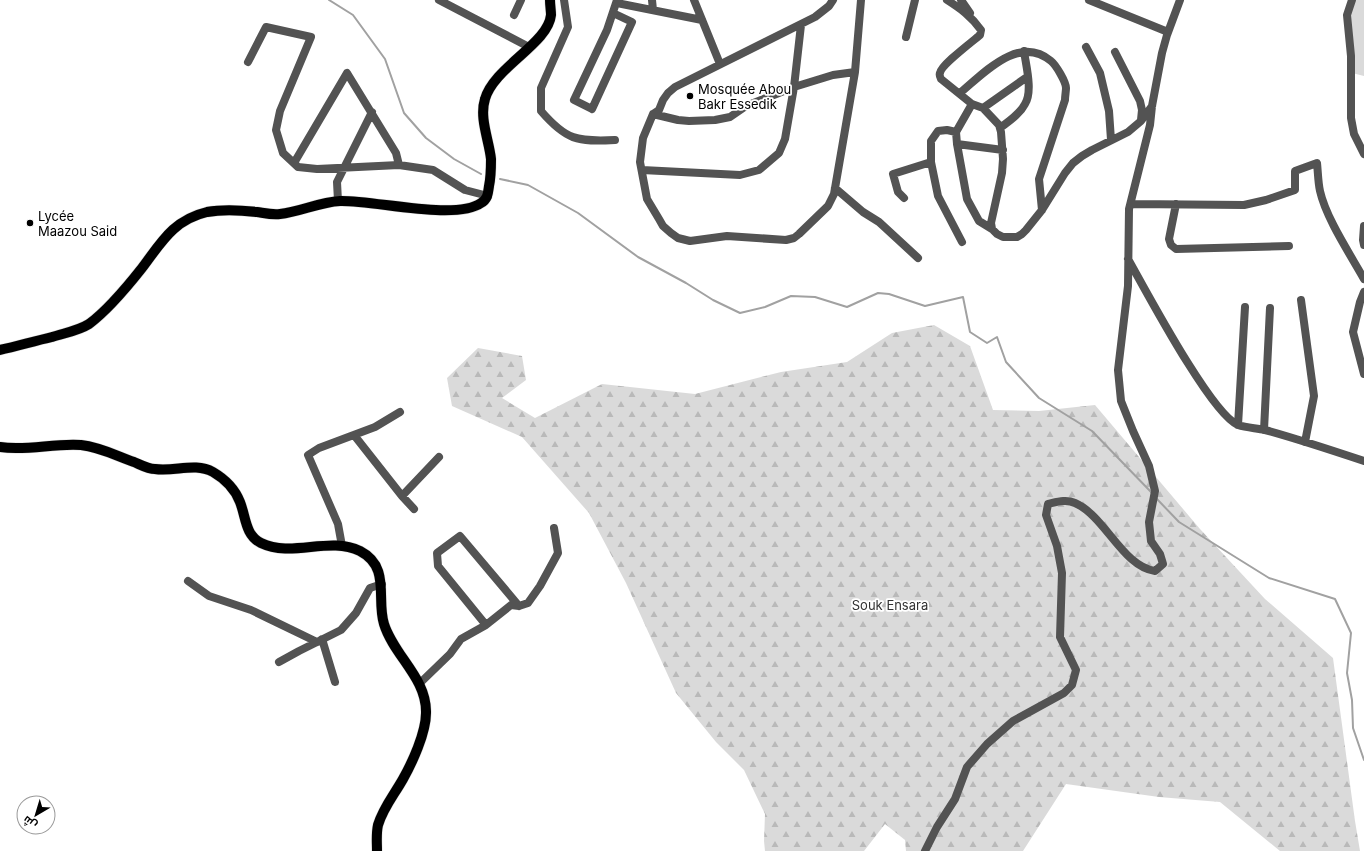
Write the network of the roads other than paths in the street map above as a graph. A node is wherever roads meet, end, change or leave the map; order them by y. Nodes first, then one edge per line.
1 (439, 0) edge
2 (521, 0) edge
3 (550, 0) edge
4 (564, 0) edge
5 (652, 0) edge
6 (694, 0) edge
7 (833, 0) edge
8 (861, 0) edge
9 (915, 0) edge
10 (948, 0) edge
11 (961, 0) edge
12 (1090, 0) edge
13 (1180, 0) edge
14 (1352, 0) edge
15 (617, 1) edge
16 (653, 10) junction
17 (613, 13) junction
18 (514, 15) dead end
19 (702, 20) junction
20 (974, 21) junction
21 (801, 25) junction
22 (1168, 32) junction
23 (906, 37) dead end
24 (529, 47) junction
25 (1086, 47) dead end
26 (1024, 51) junction
27 (1115, 52) dead end
28 (248, 62) dead end
29 (720, 64) junction
30 (855, 72) junction
31 (1027, 77) junction
32 (794, 87) junction
33 (960, 93) junction
34 (972, 104) junction
35 (1152, 106) junction
36 (983, 108) junction
37 (372, 112) junction
38 (653, 114) junction
39 (1141, 121) junction
40 (1000, 128) junction
41 (956, 132) junction
42 (614, 140) dead end
43 (1111, 140) junction
44 (957, 144) junction
45 (1002, 150) junction
46 (1364, 152) edge
47 (931, 162) junction
48 (294, 163) junction
49 (399, 165) junction
50 (344, 167) junction
51 (642, 170) junction
52 (835, 188) junction
53 (488, 196) junction
54 (904, 198) dead end
55 (338, 201) junction
56 (1131, 204) junction
57 (1176, 204) junction
58 (1042, 210) junction
59 (1364, 226) edge
60 (992, 229) junction
61 (962, 242) dead end
62 (1364, 245) edge
63 (1289, 246) dead end
64 (918, 258) dead end
65 (1128, 258) junction
66 (1364, 279) edge
67 (1364, 292) edge
68 (1301, 300) dead end
69 (1245, 307) dead end
70 (1270, 308) dead end
71 (0, 350) edge
72 (1364, 374) edge
73 (400, 412) dead end
74 (1238, 425) junction
75 (1264, 430) junction
76 (354, 435) junction
77 (1304, 442) junction
78 (0, 447) edge
79 (439, 457) dead end
80 (1364, 461) edge
81 (402, 496) junction
82 (414, 509) dead end
83 (554, 528) dead end
84 (342, 546) junction
85 (188, 581) dead end
86 (382, 584) junction
87 (519, 606) junction
88 (486, 625) junction
89 (320, 641) junction
90 (279, 662) dead end
91 (335, 682) dead end
92 (419, 684) junction
93 (377, 851) edge
94 (926, 851) edge

1 - 24 street
2 - 18 street
3 - 24 main road
4 - 42 street
5 - 16 street
6 - 19 street
7 - 21 street
8 - 30 street
9 - 23 street
10 - 20 street
11 - 20 street
12 - 22 street
13 - 22 street
14 - 46 street
15 - 16 street
15 - 17 street
16 - 19 street
17 - 17 street
19 - 29 street
20 - 33 street
21 - 29 street
21 - 32 street
22 - 35 street
24 - 53 main road
25 - 43 street
26 - 31 street
26 - 33 street
26 - 58 street
27 - 39 street
28 - 48 street
29 - 38 street
30 - 32 street
30 - 52 street
31 - 36 street
31 - 40 street
32 - 38 street
32 - 51 street
33 - 34 street
34 - 36 street
34 - 41 street
35 - 39 street
35 - 56 street
36 - 40 street
37 - 48 street
37 - 49 street
37 - 50 street
38 - 51 street
39 - 43 street
40 - 45 street
41 - 44 street
41 - 47 street
43 - 58 street
44 - 45 street
44 - 60 street
45 - 60 street
47 - 54 street
47 - 61 street
48 - 50 street
49 - 50 street
49 - 53 street
50 - 55 street
51 - 52 street
52 - 64 street
53 - 55 main road
55 - 71 main road
56 - 57 street
56 - 65 street
57 - 63 street
57 - 66 street
58 - 60 street
59 - 62 street
65 - 74 street
65 - 94 street
67 - 72 street
68 - 77 street
69 - 74 street
70 - 75 street
73 - 76 street
74 - 75 street
75 - 77 street
76 - 81 street
76 - 84 street
77 - 80 street
78 - 84 main road
79 - 81 street
81 - 82 street
83 - 87 street
84 - 86 main road
85 - 89 street
86 - 89 street
86 - 92 main road
87 - 88 street
87 - 88 street
88 - 92 street
89 - 90 street
89 - 91 street
92 - 93 main road

